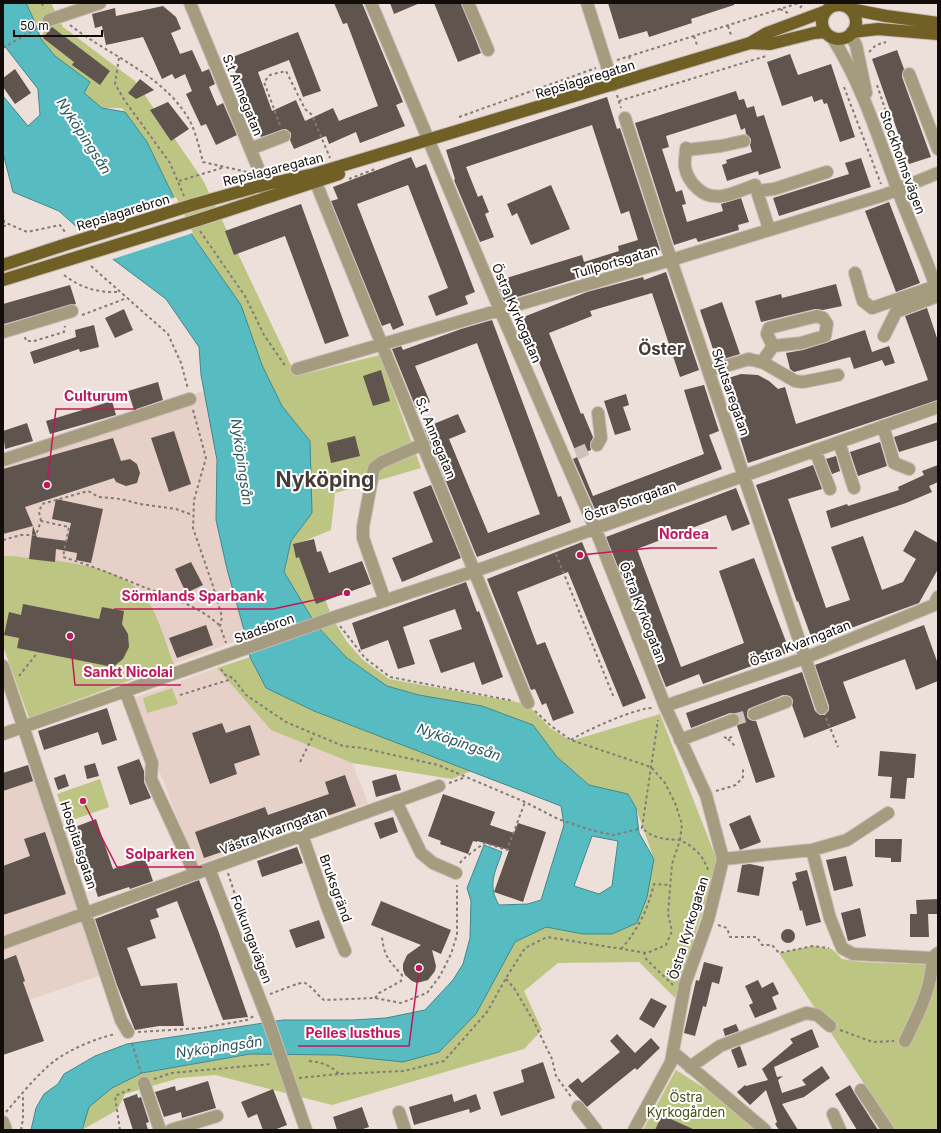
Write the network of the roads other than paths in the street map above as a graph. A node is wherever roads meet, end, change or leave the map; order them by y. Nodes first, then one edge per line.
1 (100, 3) edge
2 (190, 3) edge
3 (371, 3) edge
4 (468, 3) edge
5 (587, 3) edge
6 (849, 6) edge
7 (826, 8) edge
8 (54, 18) road end
9 (938, 22) edge
10 (851, 34) junction
11 (938, 34) edge
12 (828, 35) junction
13 (750, 43) junction
14 (488, 50) dead end
15 (909, 74) dead end
16 (613, 85) junction
17 (869, 108) junction
18 (625, 118) road end
19 (284, 136) road end
20 (428, 141) junction
21 (744, 141) dead end
22 (250, 150) junction
23 (938, 150) edge
24 (827, 172) dead end
25 (938, 173) edge
26 (262, 180) junction
27 (316, 183) junction
28 (897, 190) junction
29 (757, 191) junction
30 (267, 199) junction
31 (192, 204) joint
32 (769, 229) junction
33 (671, 260) junction
34 (3, 265) edge
35 (855, 273) dead end
36 (3, 280) edge
37 (937, 292) edge
38 (500, 310) junction
39 (70, 312) road end
40 (3, 332) edge
41 (884, 336) dead end
42 (383, 345) junction
43 (772, 346) dead end
44 (762, 362) junction
45 (297, 369) dead end
46 (709, 371) junction
47 (838, 375) dead end
48 (190, 399) road end
49 (938, 407) edge
50 (598, 412) dead end
51 (883, 426) junction
52 (839, 442) junction
53 (423, 444) junction
54 (597, 445) dead end
55 (815, 450) junction
56 (3, 460) edge
57 (909, 470) dead end
58 (745, 475) junction
59 (854, 488) dead end
60 (830, 489) dead end
61 (595, 528) junction
62 (475, 571) junction
63 (385, 601) junction
64 (937, 606) edge
65 (333, 618) joint
66 (805, 658) junction
67 (3, 666) edge
68 (125, 690) junction
69 (786, 702) dead end
70 (528, 703) road end
71 (822, 708) road end
72 (661, 711) junction
73 (754, 714) tunnel mouth
74 (733, 720) tunnel mouth
75 (24, 726) junction
76 (3, 734) edge
77 (680, 740) junction
78 (439, 786) road end
79 (396, 801) junction
80 (888, 813) dead end
81 (302, 835) junction
82 (812, 850) junction
83 (723, 859) junction
84 (209, 869) junction
85 (456, 873) road end
86 (195, 874) junction
87 (86, 912) junction
88 (3, 943) edge
89 (345, 951) dead end
90 (935, 955) edge
91 (830, 1026) road end
92 (130, 1037) road end
93 (904, 1041) road end
94 (672, 1052) junction
95 (690, 1067) junction
96 (143, 1081) road end
97 (861, 1090) dead end
98 (578, 1107) road end
99 (399, 1112) dead end
100 (833, 1114) dead end
101 (217, 1116) dead end
102 (3, 1122) edge
103 (6, 1130) edge
104 (160, 1130) edge
105 (171, 1130) edge
106 (306, 1130) edge
107 (405, 1130) edge
108 (596, 1130) edge
109 (634, 1130) edge
110 (765, 1130) edge
111 (840, 1130) edge
112 (888, 1130) edge

1 - 8 street
2 - 22 street, S:t Annegatan
3 - 20 street, Östra Kyrkogatan
4 - 14 street
5 - 16 street
6 - 7 main road
6 - 9 main road
6 - 10 main road
7 - 12 main road
7 - 13 main road, Repslagaregatan
10 - 11 main road
10 - 12 main road
10 - 17 street, Stockholmsvägen
12 - 13 main road, Repslagaregatan
12 - 17 street, Stockholmsvägen
13 - 16 main road, Repslagaregatan
15 - 23 street
16 - 20 main road, Repslagaregatan
17 - 28 street, Stockholmsvägen
18 - 33 street, Skjutsaregatan
19 - 22 street
20 - 26 main road, Repslagaregatan
20 - 27 main road, Repslagaregatan
20 - 38 street, Östra Kyrkogatan
21 - 29 street
22 - 26 street, S:t Annegatan
24 - 29 street
25 - 28 street, Tullportsgatan
26 - 30 street, S:t Annegatan
26 - 31 main road, Repslagaregatan
27 - 30 main road, Repslagaregatan
27 - 42 street, S:t Annegatan
28 - 32 street, Tullportsgatan
28 - 37 street, Stockholmsvägen
29 - 32 street
30 - 36 main road, Repslagaregatan, bridge
31 - 34 main road, Repslagarebron, bridge
32 - 33 street, Tullportsgatan
33 - 38 street, Tullportsgatan
33 - 46 street, Skjutsaregatan
35 - 37 street
37 - 41 street
38 - 42 street, Tullportsgatan
38 - 61 street, Östra Kyrkogatan
39 - 40 street
42 - 45 street, Tullportsgatan
42 - 53 street, S:t Annegatan
43 - 44 street
44 - 46 street
44 - 47 street
46 - 58 street, Skjutsaregatan
48 - 56 street
49 - 51 street, Östra Storgatan
50 - 54 street
51 - 52 street, Östra Storgatan
51 - 57 street
52 - 55 street, Östra Storgatan
52 - 59 street
53 - 62 street, S:t Annegatan
53 - 63 street
55 - 58 street, Östra Storgatan
55 - 60 street
58 - 61 street, Östra Storgatan
58 - 66 street, Skjutsaregatan
61 - 62 street, Östra Storgatan
61 - 72 street, Östra Kyrkogatan
62 - 63 street, Östra Storgatan
62 - 70 street, S:t Annegatan
63 - 65 street, Östra Storgatan
64 - 66 street, Östra Kvarngatan
65 - 68 street, Stadsbron
66 - 71 street, Skjutsaregatan
66 - 72 street, Östra Kvarngatan
67 - 75 street, Hospitalsgatan
68 - 75 street, Stadsbron
68 - 86 street
69 - 73 street
72 - 77 street, Östra Kyrkogatan
74 - 77 street
75 - 76 street, Stadsbron
75 - 87 street, Hospitalsgatan
77 - 83 street, Östra Kyrkogatan
78 - 79 street, Västra Kvarngatan
79 - 81 street, Västra Kvarngatan
79 - 85 street
80 - 82 street
81 - 84 street, Västra Kvarngatan
81 - 89 street, Bruksgränd
82 - 83 street
82 - 90 street
83 - 94 street, Östra Kyrkogatan
84 - 86 street, Västra Kvarngatan
84 - 106 street, Folkungavägen
86 - 87 street, Västra Kvarngatan
87 - 88 street, Västra Kvarngatan
87 - 92 street, Hospitalsgatan
90 - 93 street
91 - 95 street
94 - 95 street
94 - 109 street, Östra Kyrkogatan
95 - 110 street
96 - 104 street
97 - 112 street
98 - 108 street
99 - 107 street
100 - 111 street
101 - 105 street
102 - 103 street

